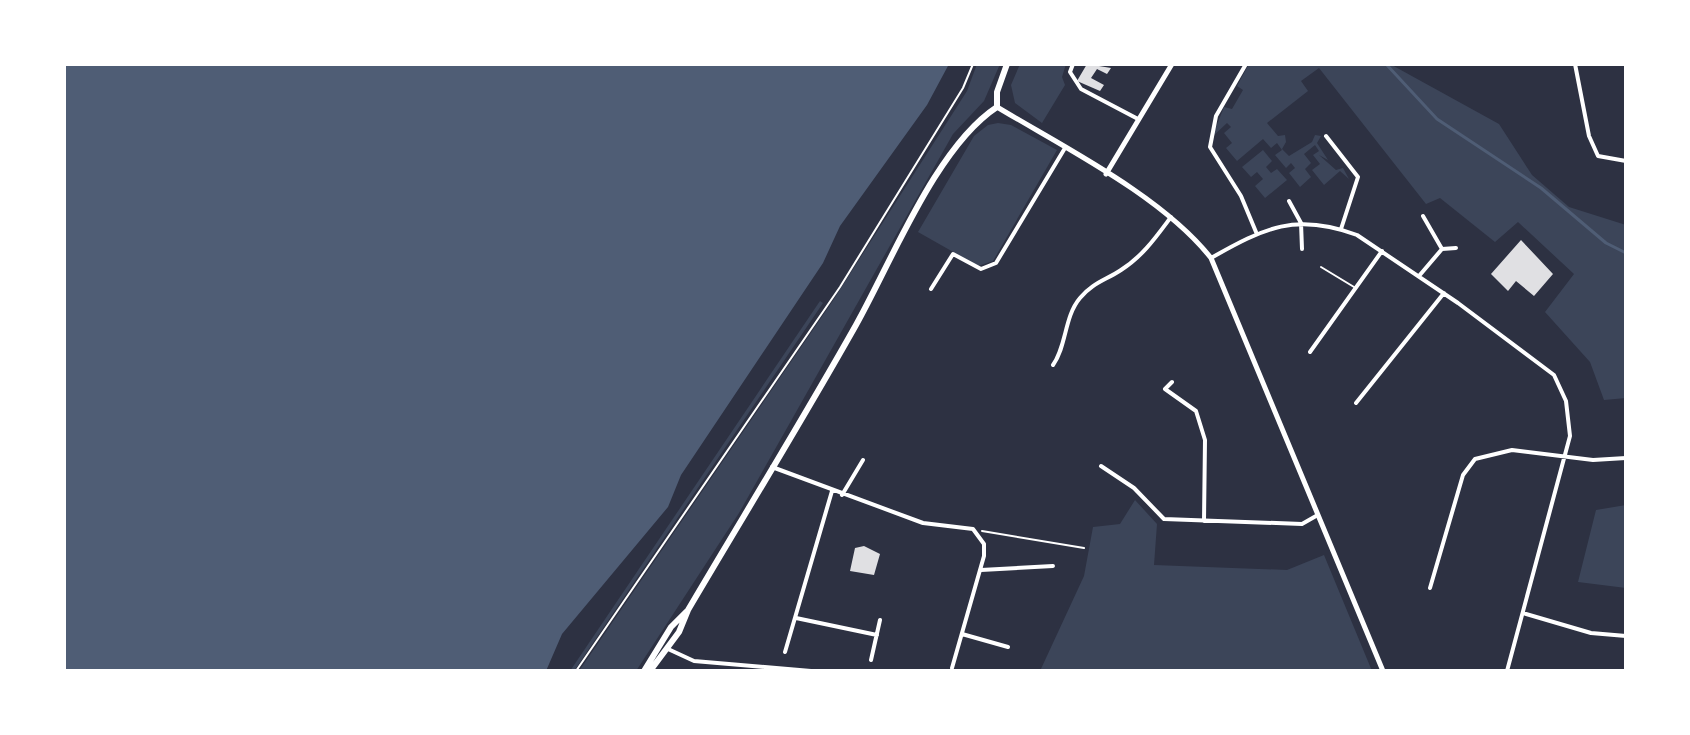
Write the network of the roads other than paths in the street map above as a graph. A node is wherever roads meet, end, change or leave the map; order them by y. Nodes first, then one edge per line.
1 (1007, 64) edge
2 (1073, 64) edge
3 (1172, 64) edge
4 (1246, 64) edge
5 (1575, 64) edge
6 (997, 107) junction
7 (1140, 120) junction
8 (1326, 136) dead end
9 (1065, 148) junction
10 (1626, 161) edge
11 (1106, 174) junction
12 (1289, 201) dead end
13 (1423, 216) dead end
14 (1171, 217) junction
15 (1301, 223) junction
16 (1341, 229) junction
17 (1256, 232) junction
18 (1456, 248) dead end
19 (1302, 249) dead end
20 (1442, 249) junction
21 (946, 251) dead end
22 (1382, 251) junction
23 (953, 254) junction
24 (1211, 258) junction
25 (1321, 267) dead end
26 (1419, 276) junction
27 (1355, 288) junction
28 (931, 289) dead end
29 (1444, 293) junction
30 (1310, 352) dead end
31 (1053, 365) dead end
32 (1172, 382) dead end
33 (1356, 403) dead end
34 (1566, 458) junction
35 (1626, 458) edge
36 (863, 460) dead end
37 (1101, 466) dead end
38 (772, 467) junction
39 (832, 491) junction
40 (842, 495) junction
41 (1316, 516) junction
42 (1204, 521) junction
43 (1053, 566) dead end
44 (981, 570) junction
45 (1430, 588) dead end
46 (688, 610) junction
47 (1523, 613) junction
48 (796, 618) junction
49 (880, 620) dead end
50 (962, 634) junction
51 (877, 635) junction
52 (1626, 636) edge
53 (659, 644) junction
54 (1008, 647) dead end
55 (668, 648) junction
56 (785, 652) dead end
57 (871, 660) dead end
58 (952, 668) dead end
59 (783, 670) edge
60 (644, 671) edge
61 (650, 671) edge
62 (811, 671) edge
63 (1383, 671) edge
64 (1507, 671) edge

1 - 6 main road
2 - 7 street
3 - 7 street
4 - 17 street
5 - 10 street
6 - 9 street
6 - 38 main road
7 - 11 street
8 - 16 street
9 - 11 street
9 - 23 street
11 - 14 street
12 - 15 street
13 - 20 street
14 - 24 street
14 - 31 street
15 - 16 street
15 - 17 street
15 - 19 street
16 - 22 street
17 - 24 street
18 - 20 street
20 - 26 street
21 - 23 street
22 - 26 street
22 - 27 street
23 - 28 street
24 - 41 street
25 - 27 lane
26 - 29 street
27 - 30 street
29 - 33 street
29 - 34 street
32 - 42 street
34 - 35 street
34 - 45 street
34 - 47 street
36 - 40 street
37 - 42 street
38 - 39 street
38 - 46 main road
39 - 40 street
39 - 48 street
40 - 44 street
41 - 42 street
41 - 63 street
43 - 44 street
44 - 50 street
46 - 53 main road
46 - 55 main road
47 - 52 street
47 - 64 street
48 - 51 street
48 - 56 street
49 - 51 street
50 - 54 street
50 - 58 street
51 - 57 street
53 - 55 street
53 - 60 main road
55 - 59 street
55 - 61 main road
59 - 62 street

